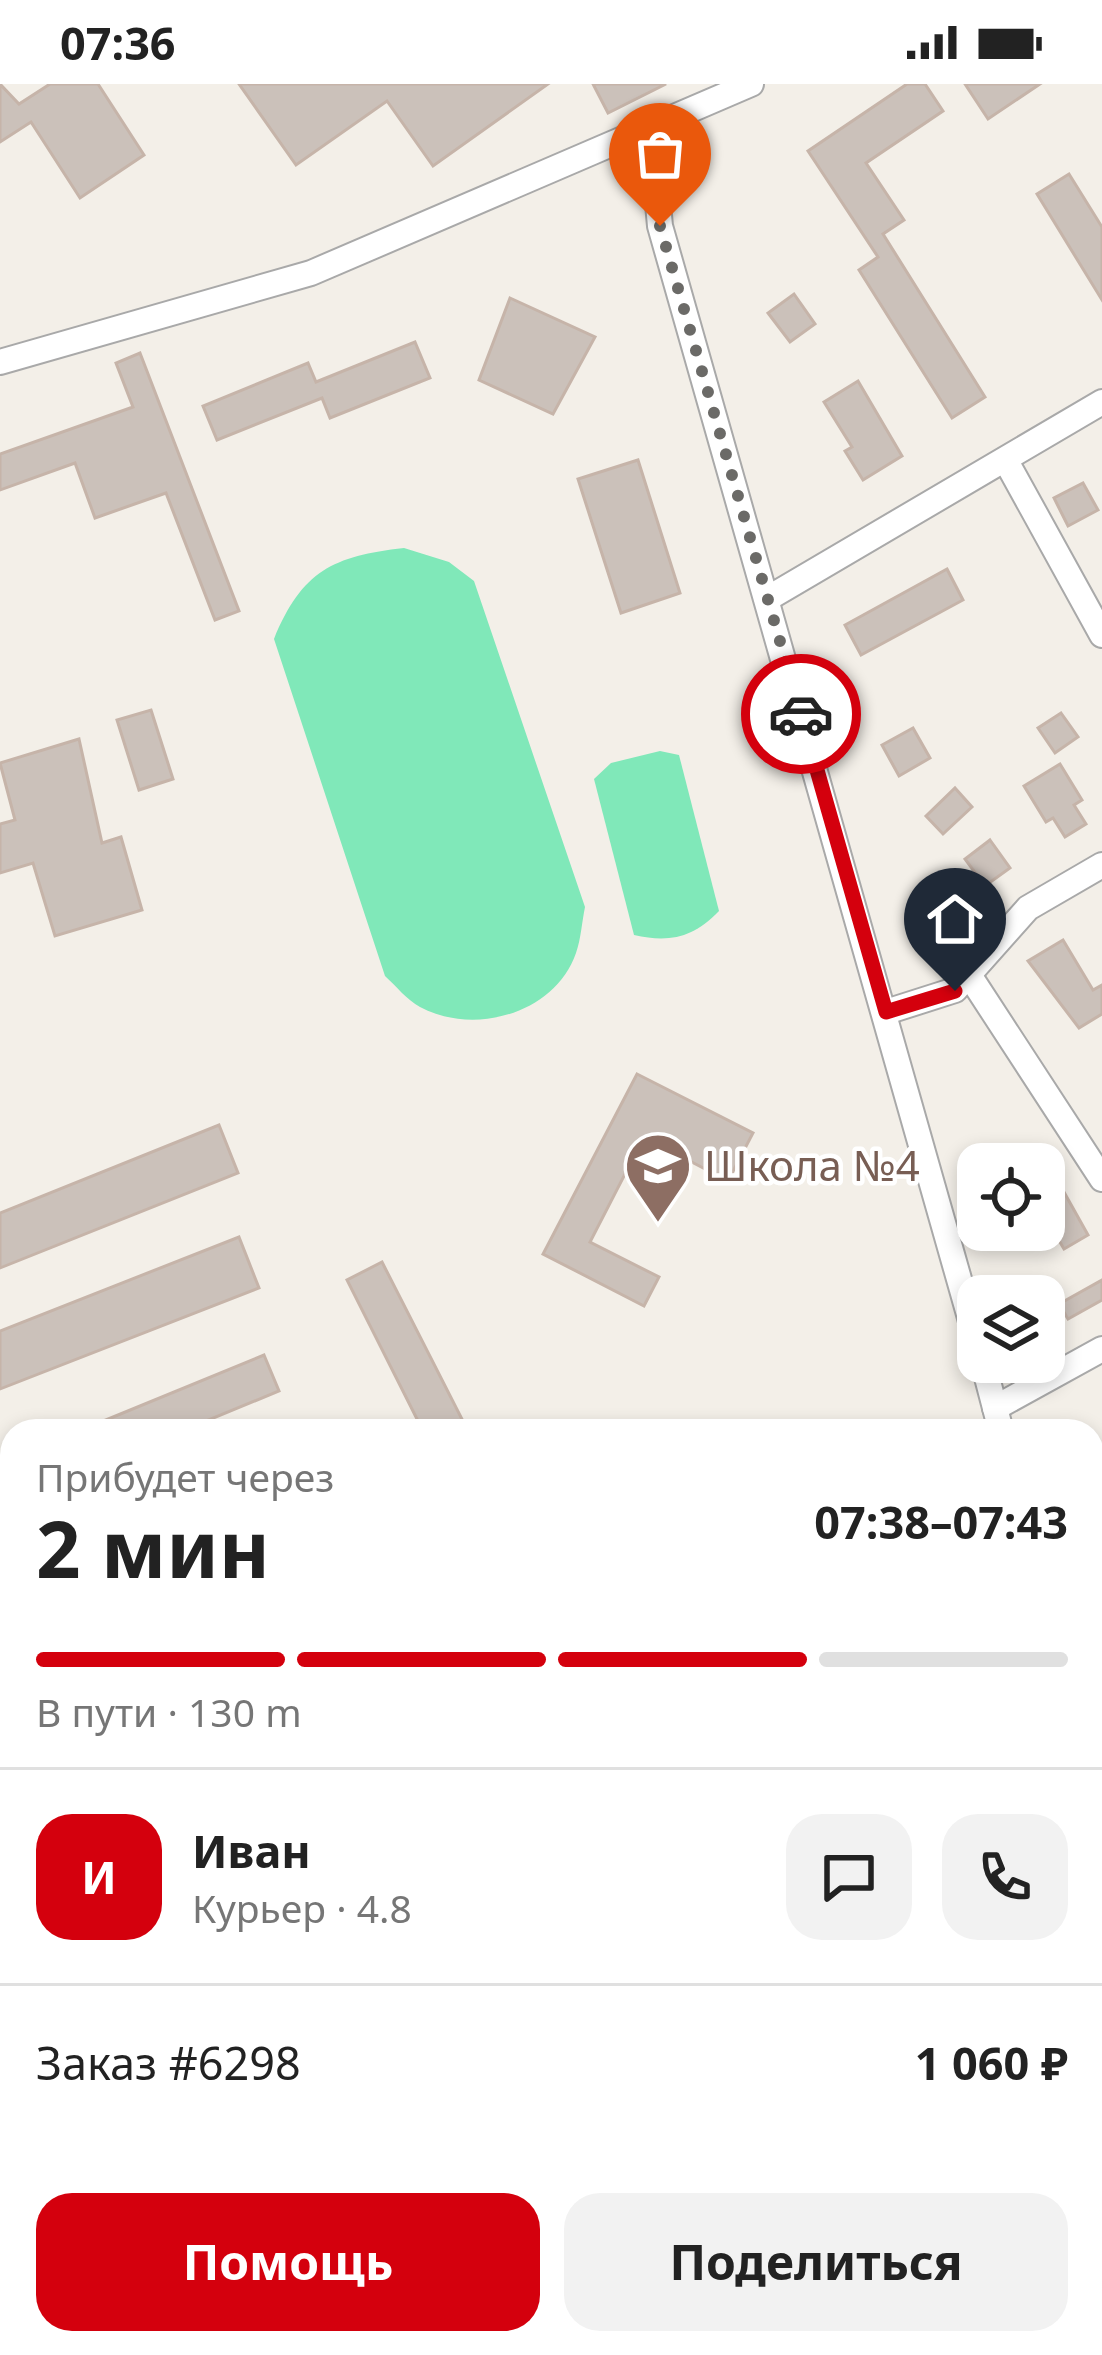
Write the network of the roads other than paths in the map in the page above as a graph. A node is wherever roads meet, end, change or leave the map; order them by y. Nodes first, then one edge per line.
1 (752, 84) edge
2 (651, 127) junction
3 (0, 362) edge
4 (1102, 402) edge
5 (1006, 461) junction
6 (767, 599) junction
7 (1102, 635) edge
8 (1102, 865) edge
9 (971, 978) junction
10 (886, 1012) junction
11 (1102, 1179) edge
12 (958, 1275) edge
13 (1102, 1349) edge
14 (988, 1383) edge
15 (998, 1419) edge

1 - 2 street
2 - 3 street
2 - 6 street
4 - 5 street
5 - 6 street
5 - 7 street
6 - 10 street
8 - 9 street
9 - 10 street
9 - 11 street
10 - 12 street
13 - 15 street
14 - 15 street

